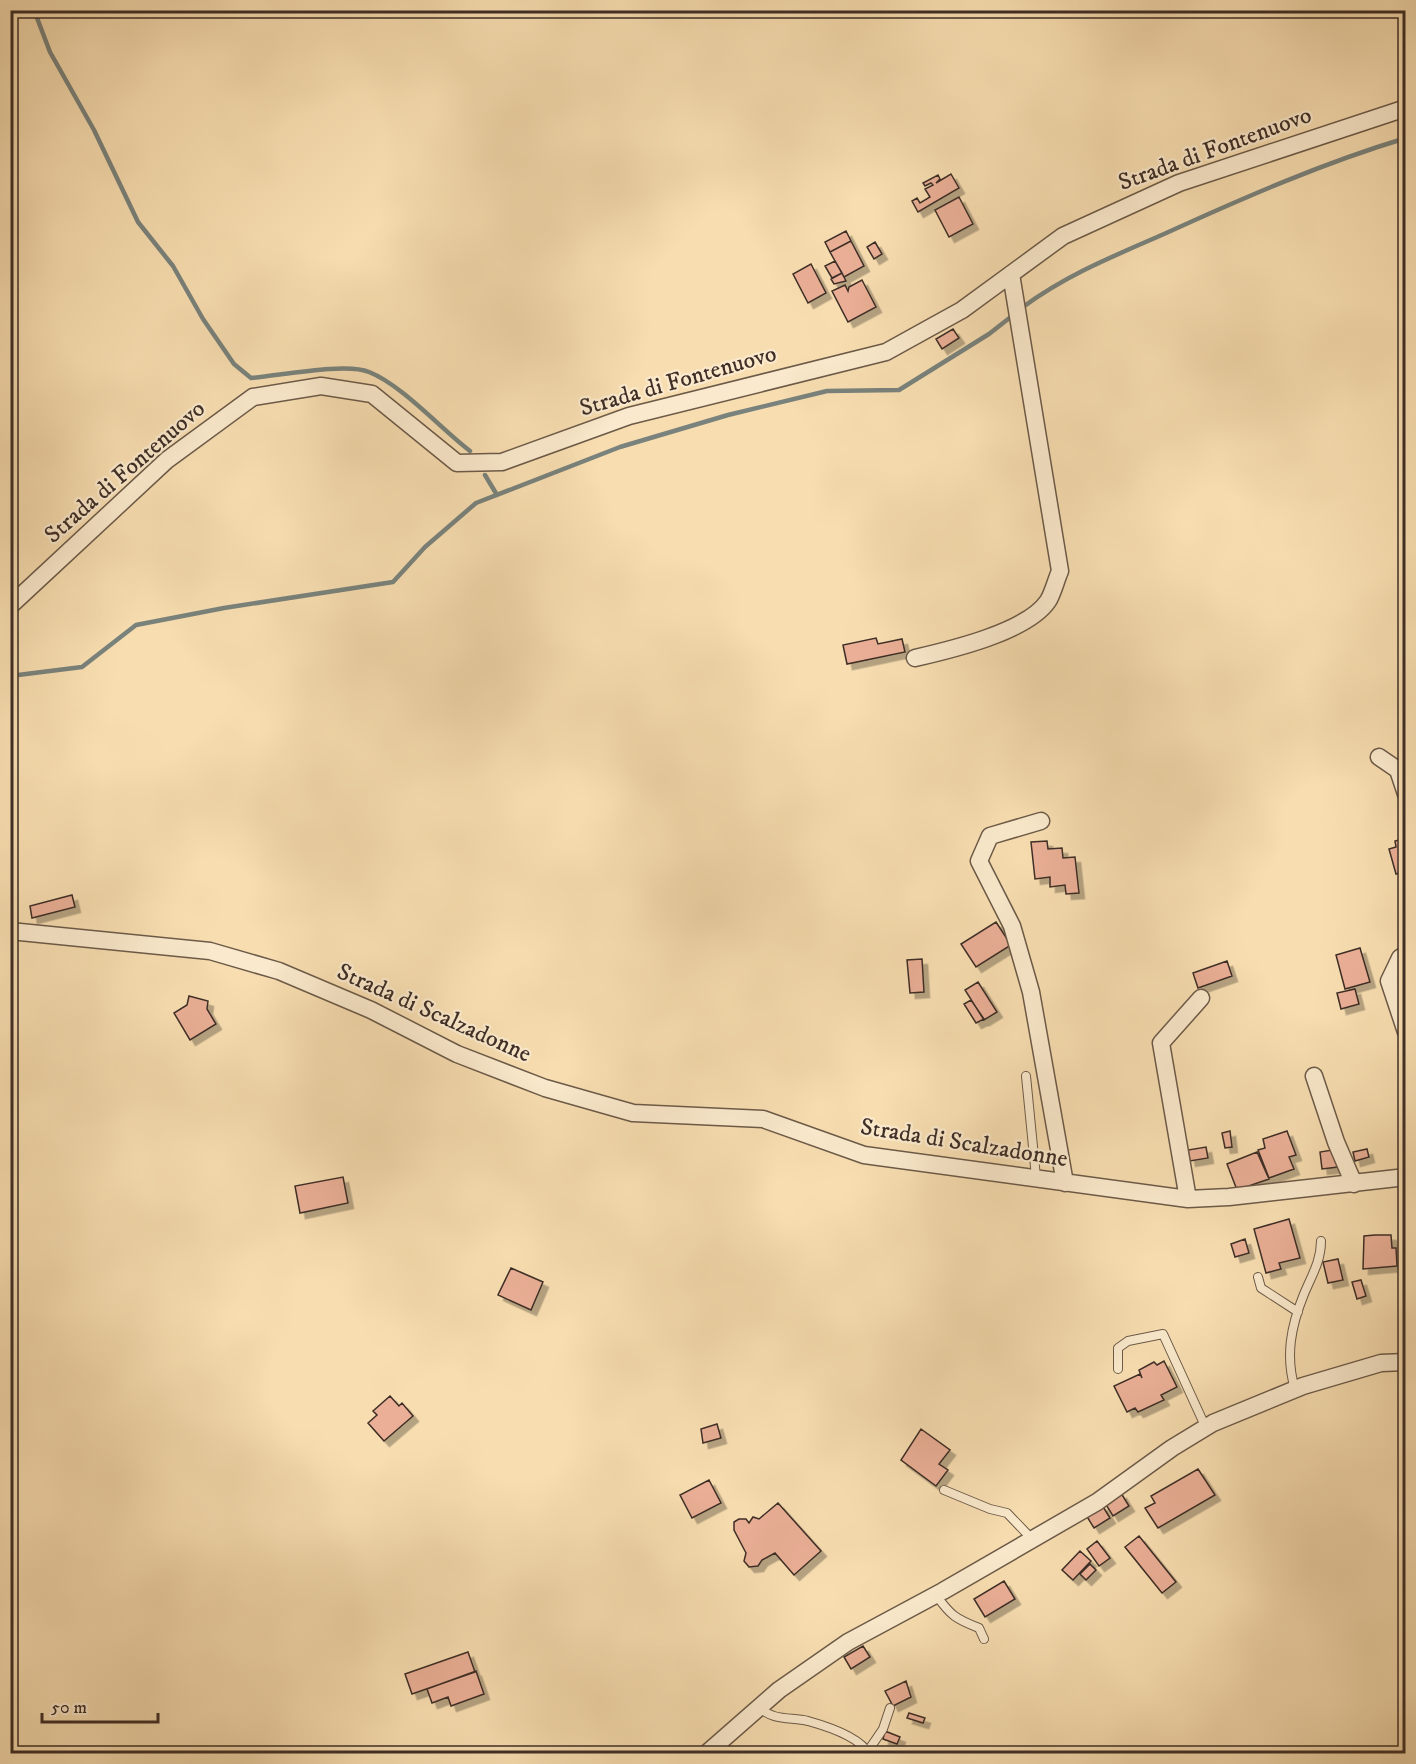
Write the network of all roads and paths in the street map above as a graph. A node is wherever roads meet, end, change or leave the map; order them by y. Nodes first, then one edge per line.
1 (1406, 108) edge
2 (1011, 274) junction
3 (10, 606) edge
4 (915, 658) dead end
5 (1379, 757) dead end
6 (1406, 794) edge
7 (1041, 821) dead end
8 (10, 931) edge
9 (1406, 954) edge
10 (1201, 998) dead end
11 (1406, 1032) edge
12 (1026, 1077) dead end
13 (1314, 1077) dead end
14 (1036, 1177) junction
15 (1406, 1177) edge
16 (1065, 1183) junction
17 (1354, 1184) junction
18 (1188, 1199) junction
19 (1321, 1241) dead end
20 (1258, 1277) dead end
21 (1298, 1312) junction
22 (1406, 1362) edge
23 (1118, 1369) dead end
24 (1295, 1389) junction
25 (1206, 1428) junction
26 (944, 1490) dead end
27 (1032, 1539) junction
28 (936, 1595) junction
29 (984, 1639) dead end
30 (759, 1707) junction
31 (890, 1708) dead end
32 (868, 1752) edge
33 (706, 1754) edge

1 - 2 street, Strada di Fontenuovo
2 - 3 street, Strada di Fontenuovo
2 - 4 street
5 - 6 street
7 - 16 street
8 - 14 street, Strada di Scalzadonne
9 - 11 street
10 - 18 street
12 - 14 lane
13 - 17 street
14 - 16 street, Strada di Scalzadonne
15 - 17 street, Strada di Scalzadonne
16 - 18 street, Strada di Scalzadonne
17 - 18 street, Strada di Scalzadonne
19 - 21 lane
20 - 21 lane
21 - 24 lane
22 - 24 street
23 - 25 lane
24 - 25 street
25 - 27 street
26 - 27 lane
27 - 28 street
28 - 29 lane
28 - 30 street
30 - 32 lane
30 - 33 street
31 - 32 lane

